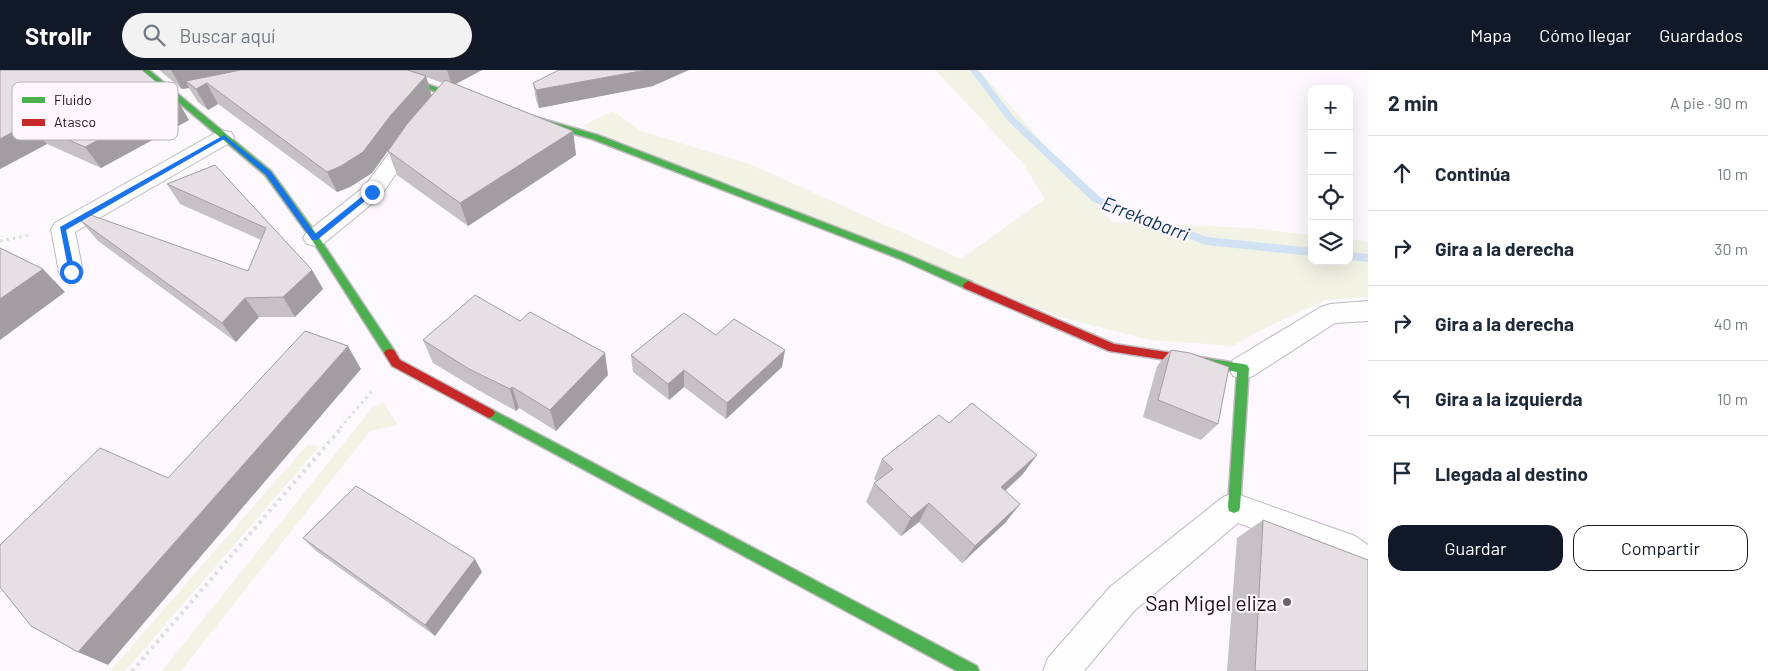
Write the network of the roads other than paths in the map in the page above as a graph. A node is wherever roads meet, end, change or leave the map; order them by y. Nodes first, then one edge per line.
1 (144, 70) edge
2 (380, 70) edge
3 (163, 82) edge
4 (178, 91) edge
5 (486, 106) edge
6 (436, 107) junction
7 (522, 116) edge
8 (224, 136) junction
9 (315, 238) junction
10 (71, 272) dead end
11 (1368, 311) edge
12 (1243, 368) junction
13 (1234, 507) junction
14 (1368, 565) edge
15 (972, 671) edge
16 (1061, 671) edge

1 - 3 street
2 - 6 street
4 - 8 street
5 - 6 street
6 - 9 street
7 - 12 street
8 - 9 street
8 - 10 street
9 - 15 street
11 - 12 street
12 - 13 street
13 - 14 street
13 - 16 street

